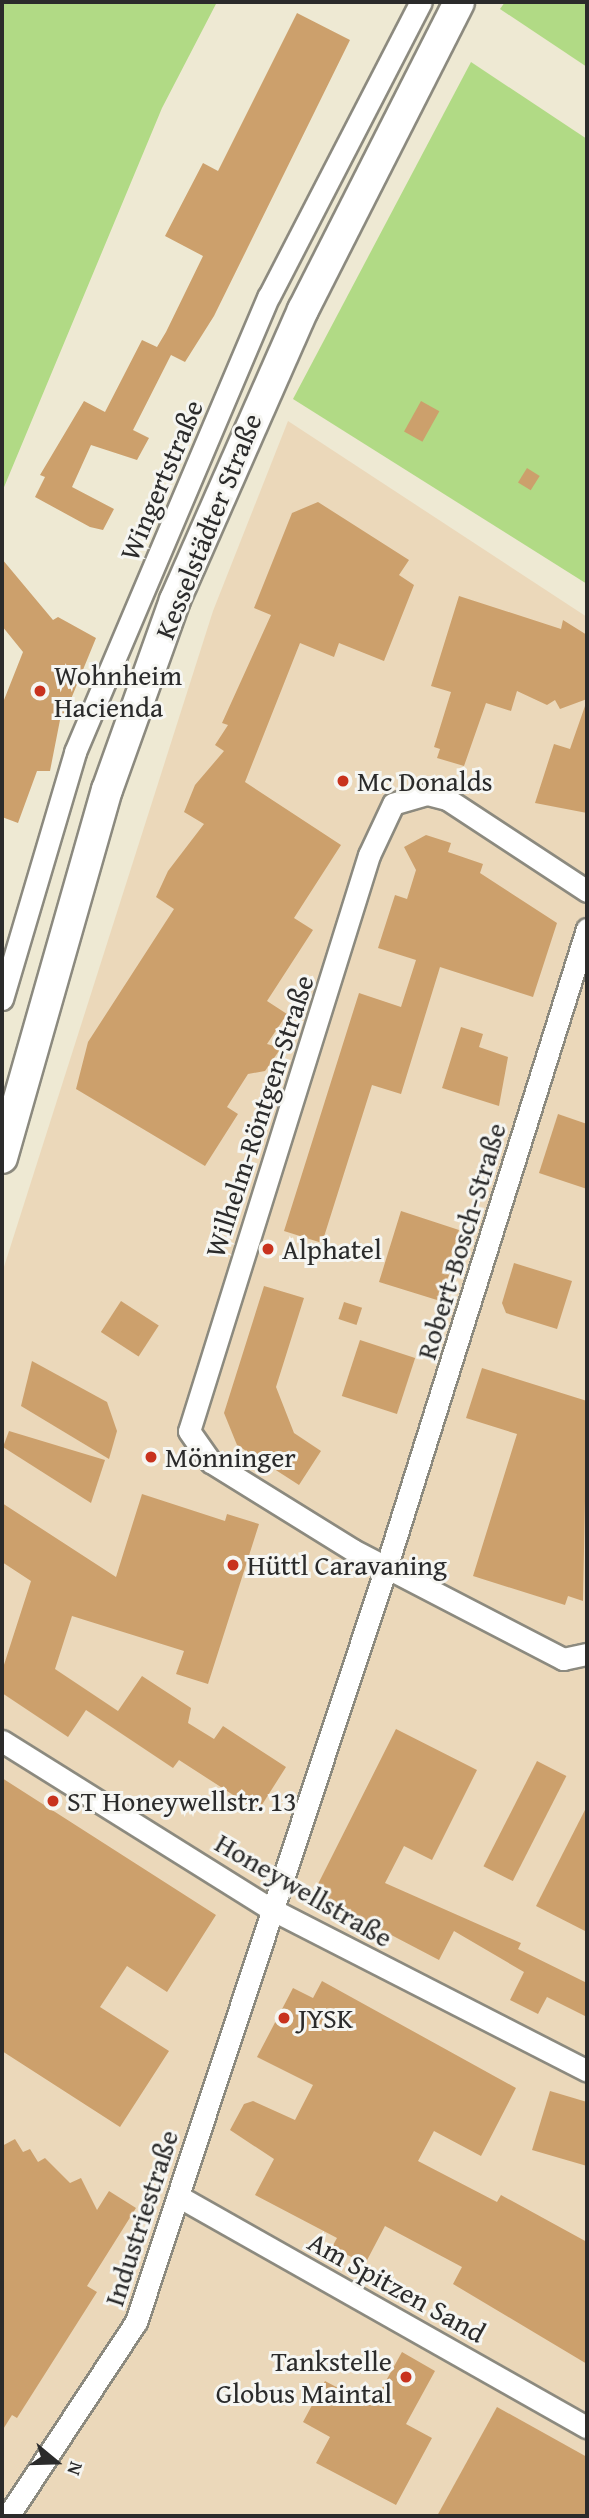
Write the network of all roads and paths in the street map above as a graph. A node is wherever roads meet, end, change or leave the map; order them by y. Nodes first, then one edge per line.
1 (421, 2) edge
2 (459, 2) edge
3 (587, 891) edge
4 (587, 929) edge
5 (2, 999) edge
6 (2, 1158) edge
7 (386, 1568) junction
8 (587, 1654) edge
9 (2, 1741) edge
10 (271, 1909) junction
11 (587, 2071) edge
12 (178, 2196) junction
13 (587, 2427) edge
14 (8, 2516) edge

1 - 5 street, Wingertstraße
2 - 6 main road, Kesselstädter Straße
3 - 7 street, Wilhelm-Röntgen-Straße
4 - 7 street, Robert-Bosch-Straße
7 - 8 street
7 - 10 street, Robert-Bosch-Straße
9 - 10 street, Honeywellstraße
10 - 11 street, Honeywellstraße
10 - 12 street, Industriestraße
12 - 13 street, Am Spitzen Sand
12 - 14 street, Industriestraße

